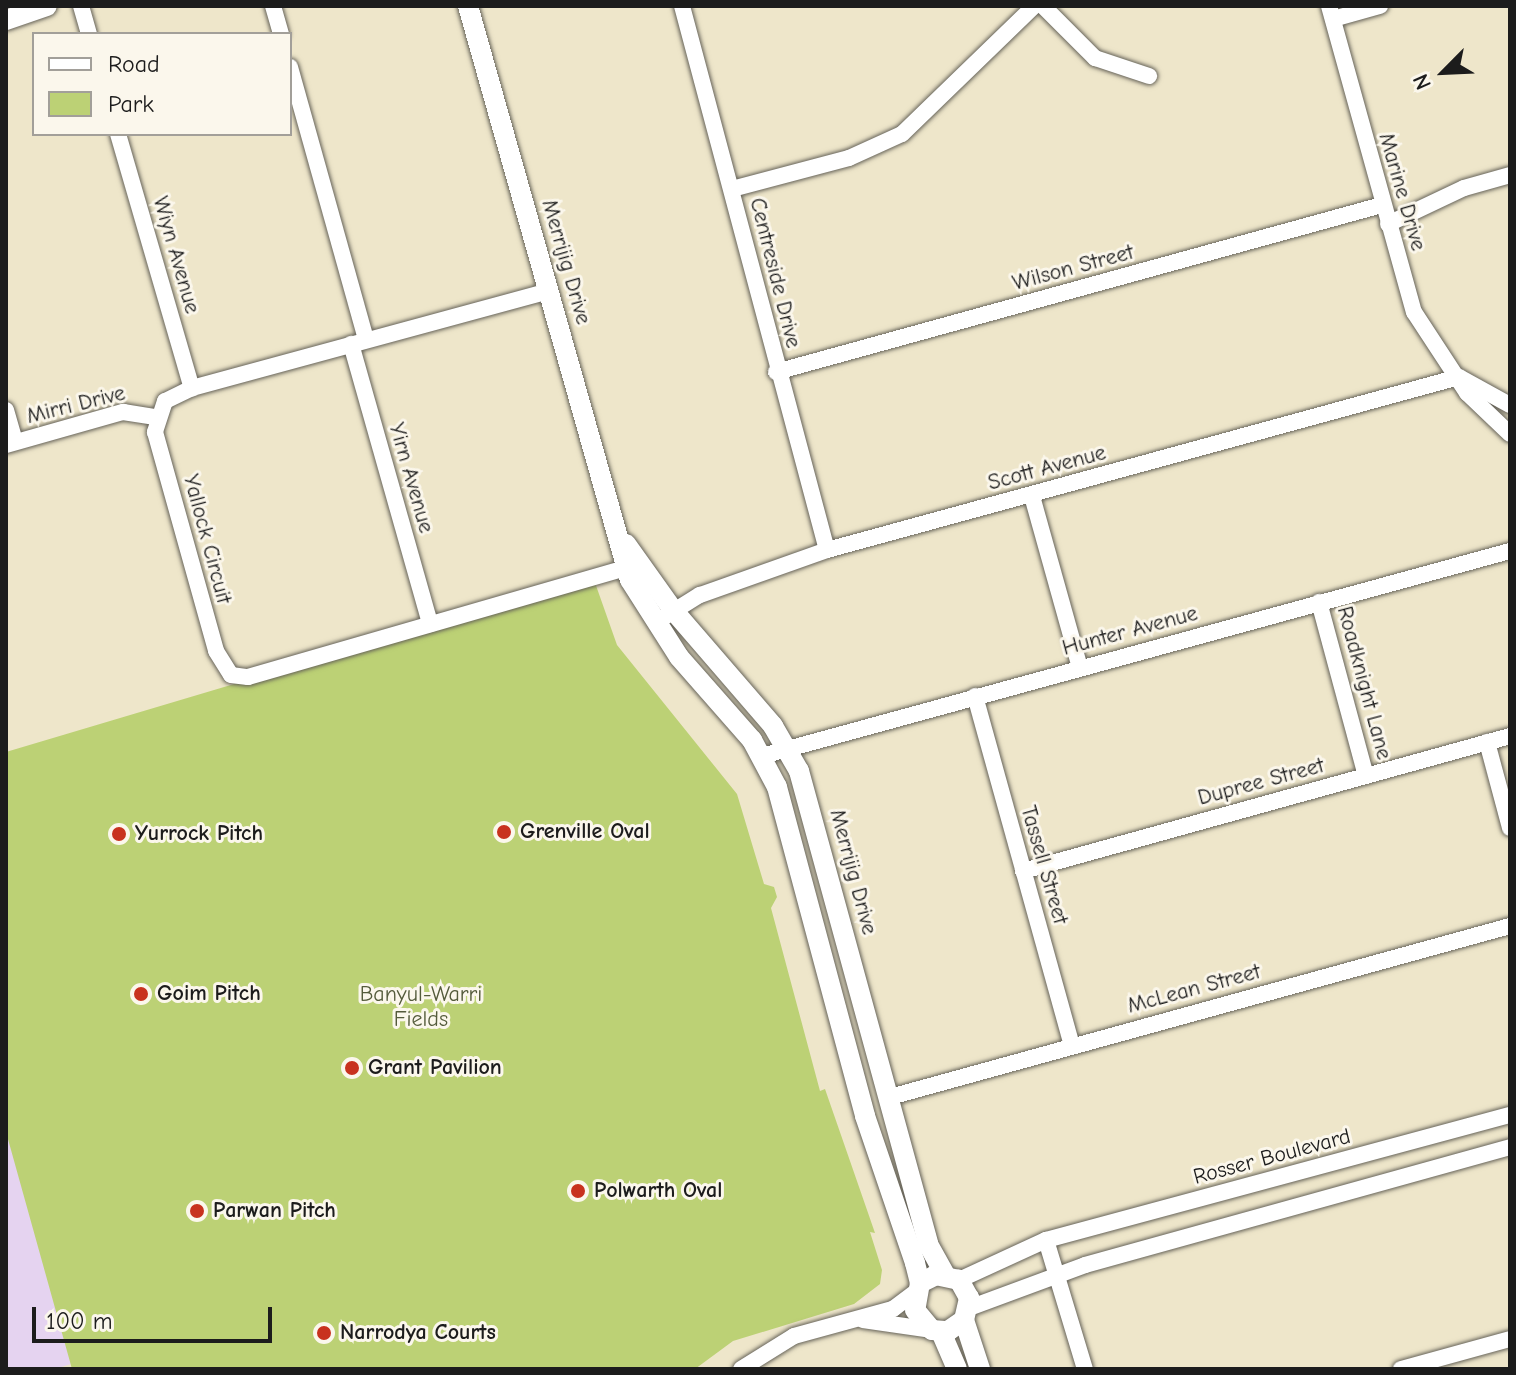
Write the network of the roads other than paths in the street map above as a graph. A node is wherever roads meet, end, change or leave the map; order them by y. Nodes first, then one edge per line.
1 (81, 6) edge
2 (273, 6) edge
3 (468, 6) edge
4 (682, 6) edge
5 (1034, 6) edge
6 (1043, 6) edge
7 (1380, 6) edge
8 (38, 8) edge
9 (1331, 12) edge
10 (6, 20) edge
11 (88, 32) edge
12 (280, 32) edge
13 (292, 75) edge
14 (1149, 76) dead end
15 (119, 136) edge
16 (1510, 175) edge
17 (732, 189) junction
18 (1382, 205) junction
19 (1388, 224) junction
20 (549, 291) junction
21 (358, 342) junction
22 (776, 372) junction
23 (1459, 377) junction
24 (192, 388) junction
25 (1510, 405) edge
26 (6, 410) edge
27 (156, 417) junction
28 (1510, 434) edge
29 (11, 444) edge
30 (1032, 496) junction
31 (617, 530) junction
32 (827, 550) junction
33 (1510, 551) edge
34 (626, 568) junction
35 (1319, 602) junction
36 (673, 610) junction
37 (430, 624) junction
38 (654, 624) junction
39 (1080, 668) junction
40 (975, 696) junction
41 (1510, 736) edge
42 (1487, 742) junction
43 (788, 749) junction
44 (762, 756) junction
45 (1366, 776) junction
46 (1510, 828) edge
47 (1023, 871) junction
48 (1510, 926) edge
49 (1072, 1045) junction
50 (890, 1097) junction
51 (1510, 1115) edge
52 (1510, 1147) edge
53 (1046, 1240) junction
54 (1058, 1273) junction
55 (952, 1278) junction
56 (918, 1287) junction
57 (967, 1314) junction
58 (857, 1319) junction
59 (936, 1331) junction
60 (1510, 1339) edge
61 (741, 1369) edge
62 (957, 1369) edge
63 (980, 1369) edge
64 (1085, 1369) edge
65 (1401, 1369) edge

1 - 11 street
2 - 12 street
3 - 20 street, Merrijig Drive
4 - 17 street, Centreside Drive
5 - 17 street
6 - 14 street
7 - 9 street
8 - 10 street
9 - 18 street, Marine Drive
13 - 21 street, Yirn Avenue
15 - 24 street, Wiyn Avenue
16 - 19 street
17 - 22 street, Centreside Drive
18 - 19 street, Marine Drive
18 - 22 street, Wilson Street
19 - 23 street, Marine Drive
20 - 21 street
20 - 31 street, Merrijig Drive
21 - 24 street
21 - 37 street, Yirn Avenue
22 - 32 street, Centreside Drive
23 - 25 street, Marine Drive
23 - 28 street, Marine Drive
23 - 30 street, Scott Avenue
24 - 27 street
26 - 29 street
27 - 29 street, Mirri Drive
27 - 37 street, Yallock Circuit
30 - 32 street, Scott Avenue
30 - 39 street
31 - 34 street, Merrijig Drive
31 - 36 street, Merrijig Drive
32 - 36 street, Scott Avenue
33 - 35 street, Hunter Avenue
34 - 37 street, Yallock Circuit
34 - 38 street, Merrijig Drive
35 - 39 street, Hunter Avenue
35 - 45 street, Roadknight Lane
36 - 38 street, Scott Avenue
36 - 43 street, Merrijig Drive
38 - 44 street, Merrijig Drive
39 - 40 street, Hunter Avenue
40 - 43 street, Hunter Avenue
40 - 47 street, Tassell Street
41 - 42 street, Dupree Street
42 - 45 street, Dupree Street
42 - 46 street
43 - 44 street, Hunter Avenue
43 - 50 street, Merrijig Drive
44 - 56 street, Merrijig Drive
45 - 47 street, Dupree Street
47 - 49 street, Tassell Street
48 - 49 street, McLean Street
49 - 50 street, McLean Street
50 - 55 street, Merrijig Drive
51 - 53 street, Rosser Boulevard
52 - 54 street
53 - 54 street
53 - 55 street, Rosser Boulevard
54 - 57 street
54 - 64 street
55 - 56 street
55 - 57 street, Merrijig Drive
56 - 58 street
56 - 59 street, Merrijig Drive
57 - 59 street
57 - 63 street, Merrijig Drive
58 - 59 street
58 - 61 street
59 - 62 street, Merrijig Drive
60 - 65 street

